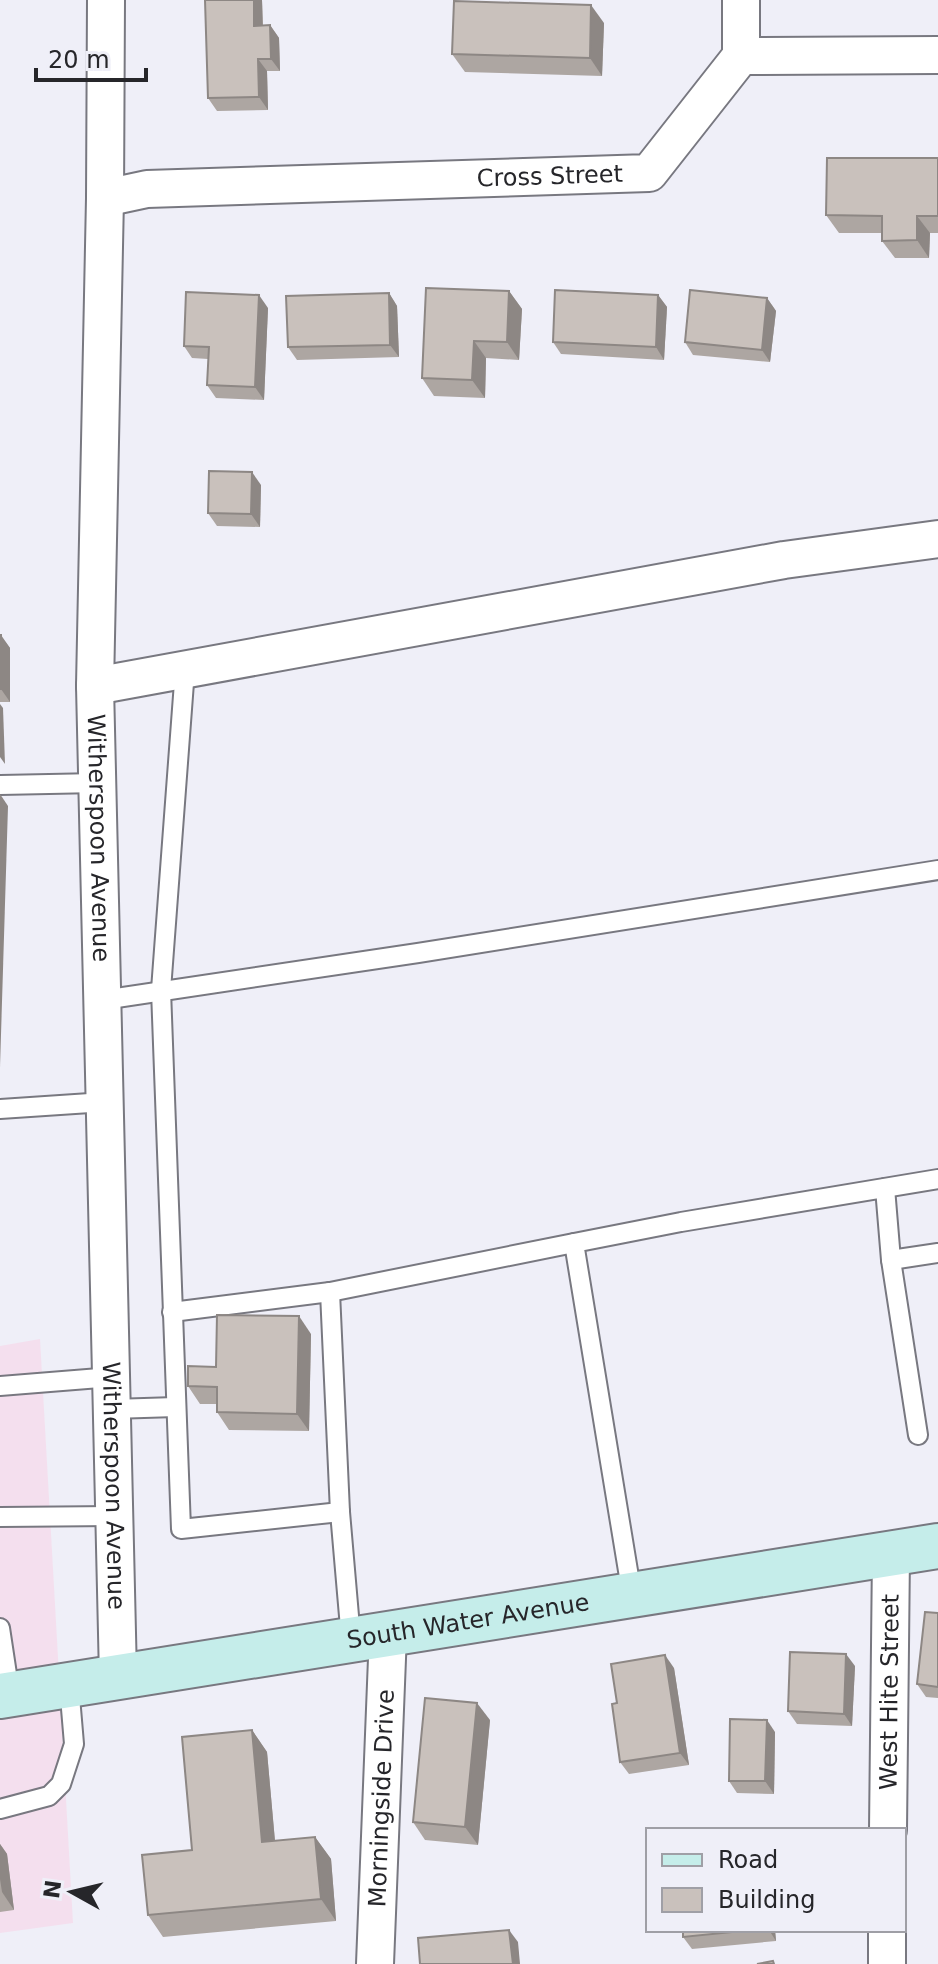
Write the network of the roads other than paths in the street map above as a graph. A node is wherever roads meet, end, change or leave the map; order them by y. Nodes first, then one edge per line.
1 (106, 0) edge
2 (741, 0) edge
3 (938, 55) edge
4 (741, 56) junction
5 (105, 198) junction
6 (938, 539) edge
7 (185, 669) junction
8 (95, 686) junction
9 (98, 783) junction
10 (0, 785) edge
11 (938, 870) edge
12 (161, 990) junction
13 (103, 1000) junction
14 (105, 1102) junction
15 (0, 1109) edge
16 (938, 1179) edge
17 (885, 1188) junction
18 (574, 1243) junction
19 (938, 1253) edge
20 (891, 1260) junction
21 (330, 1292) junction
22 (172, 1312) junction
23 (0, 1386) edge
24 (112, 1393) junction
25 (176, 1407) junction
26 (918, 1435) dead end
27 (340, 1512) junction
28 (114, 1516) junction
29 (0, 1517) edge
30 (938, 1546) edge
31 (891, 1554) junction
32 (632, 1595) junction
33 (0, 1628) edge
34 (369, 1636) junction
35 (118, 1676) junction
36 (69, 1685) junction
37 (5, 1695) edge
38 (0, 1809) edge
39 (888, 1828) edge
40 (887, 1932) edge
41 (375, 1964) edge
42 (887, 1964) edge

1 - 5 street, Witherspoon Avenue
2 - 4 street
3 - 4 street
4 - 5 street, Cross Street
5 - 8 street, Witherspoon Avenue
6 - 7 street
7 - 8 street
7 - 12 lane
8 - 9 street, Witherspoon Avenue
9 - 10 lane
9 - 13 street, Witherspoon Avenue
11 - 12 lane
12 - 13 lane
12 - 22 lane
13 - 14 street, Witherspoon Avenue
14 - 15 lane
14 - 24 street, Witherspoon Avenue
16 - 17 lane
17 - 18 lane
17 - 20 lane
18 - 21 lane
18 - 32 lane
19 - 20 lane
20 - 26 lane
21 - 22 lane
21 - 27 lane
22 - 25 lane
23 - 24 lane
24 - 25 lane
24 - 28 street, Witherspoon Avenue
25 - 27 lane
27 - 34 lane
28 - 29 lane
28 - 35 street, Witherspoon Avenue
30 - 31 main road, South Water Avenue
31 - 32 main road, South Water Avenue
31 - 39 street, West Hite Street
32 - 34 main road, South Water Avenue
33 - 37 lane
34 - 35 main road, South Water Avenue
34 - 41 street, Morningside Drive
35 - 36 main road, South Water Avenue
36 - 37 main road, South Water Avenue
36 - 38 lane
40 - 42 street

